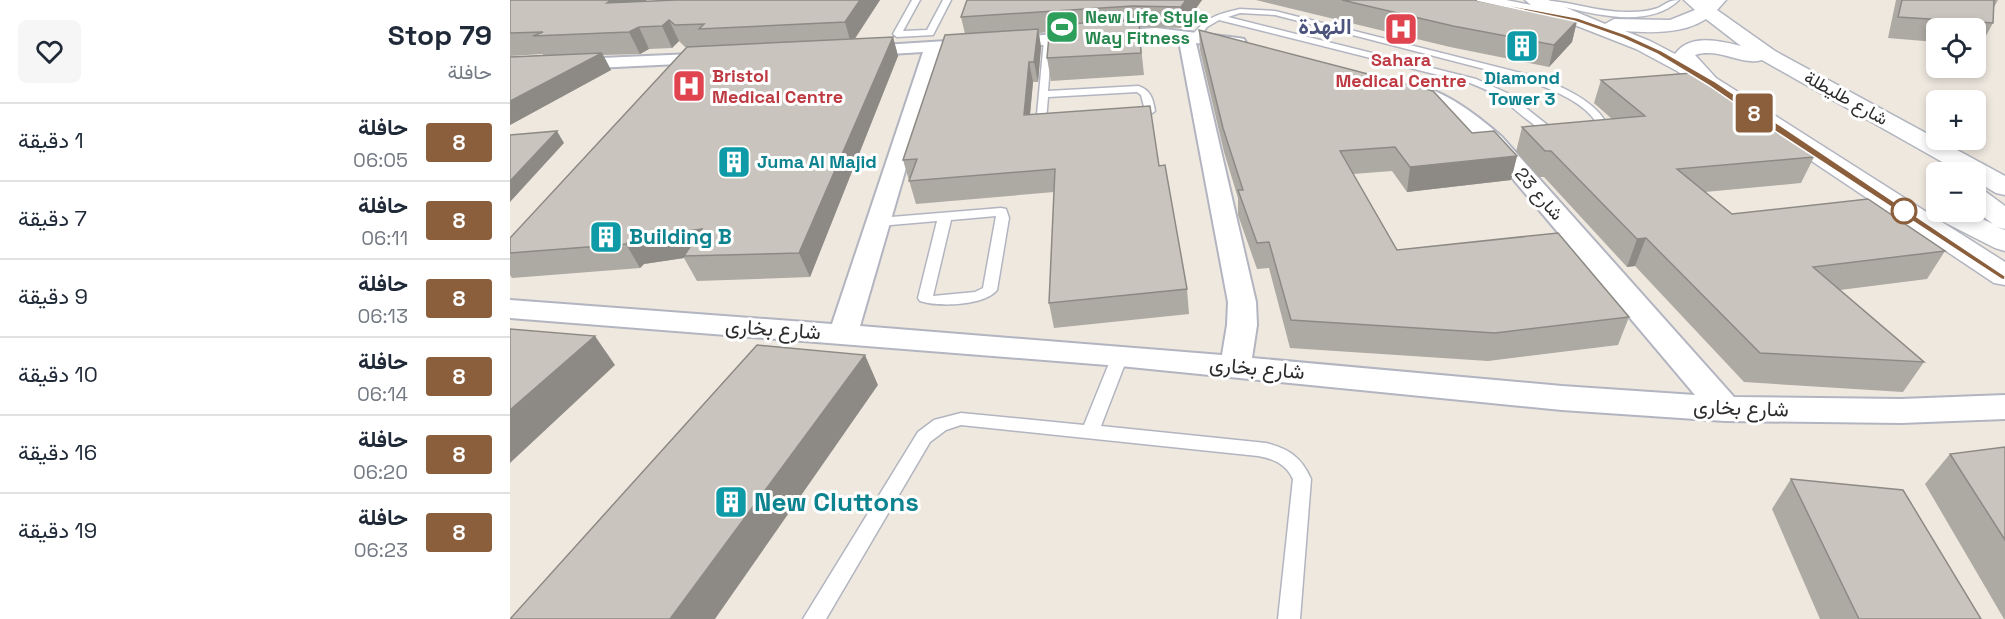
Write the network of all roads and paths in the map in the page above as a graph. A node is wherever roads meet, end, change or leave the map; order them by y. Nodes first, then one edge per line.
1 (916, 0) edge
2 (947, 0) edge
3 (1480, 0) edge
4 (1534, 0) edge
5 (1541, 0) edge
6 (1675, 0) edge
7 (1706, 4) edge
8 (1218, 16) junction
9 (1576, 20) junction
10 (1191, 36) junction
11 (1048, 40) junction
12 (928, 43) junction
13 (1253, 46) edge
14 (839, 52) edge
15 (731, 57) edge
16 (683, 60) junction
17 (510, 67) edge
18 (1796, 71) junction
19 (1711, 83) junction
20 (660, 85) edge
21 (1391, 85) edge
22 (1830, 88) junction
23 (1043, 94) junction
24 (1784, 133) junction
25 (1926, 162) edge
26 (2005, 187) edge
27 (1926, 202) edge
28 (1986, 206) edge
29 (945, 216) junction
30 (2005, 220) edge
31 (879, 222) junction
32 (1966, 222) edge
33 (2005, 242) edge
34 (2005, 276) edge
35 (510, 309) edge
36 (843, 334) junction
37 (1120, 356) junction
38 (1235, 366) junction
39 (2005, 407) edge
40 (1725, 409) junction
41 (1090, 430) junction
42 (814, 619) edge
43 (1288, 619) edge

1 - 12 lane
2 - 12 lane
3 - 9 street
4 - 9 street
5 - 6 lane
7 - 9 street
7 - 18 street, شارع طليطلة
8 - 8 lane
8 - 10 lane
9 - 19 street
10 - 11 street
10 - 13 street
10 - 38 street
11 - 12 street
11 - 23 lane
12 - 14 street
12 - 31 street
15 - 16 street
16 - 17 street
16 - 20 street
18 - 19 street
18 - 22 street, شارع طليطلة
19 - 24 street
21 - 40 street, شارع 23
22 - 25 street
22 - 26 street, شارع طليطلة
23 - 23 lane
24 - 27 street
24 - 34 street
28 - 30 street
29 - 29 lane
29 - 31 lane
31 - 36 street
32 - 33 street
35 - 36 street, شارع بخارى
36 - 37 street, شارع بخارى
37 - 38 street, شارع بخارى
37 - 41 lane
38 - 40 street, شارع بخارى
39 - 40 street, شارع بخارى
41 - 42 lane
41 - 43 lane

